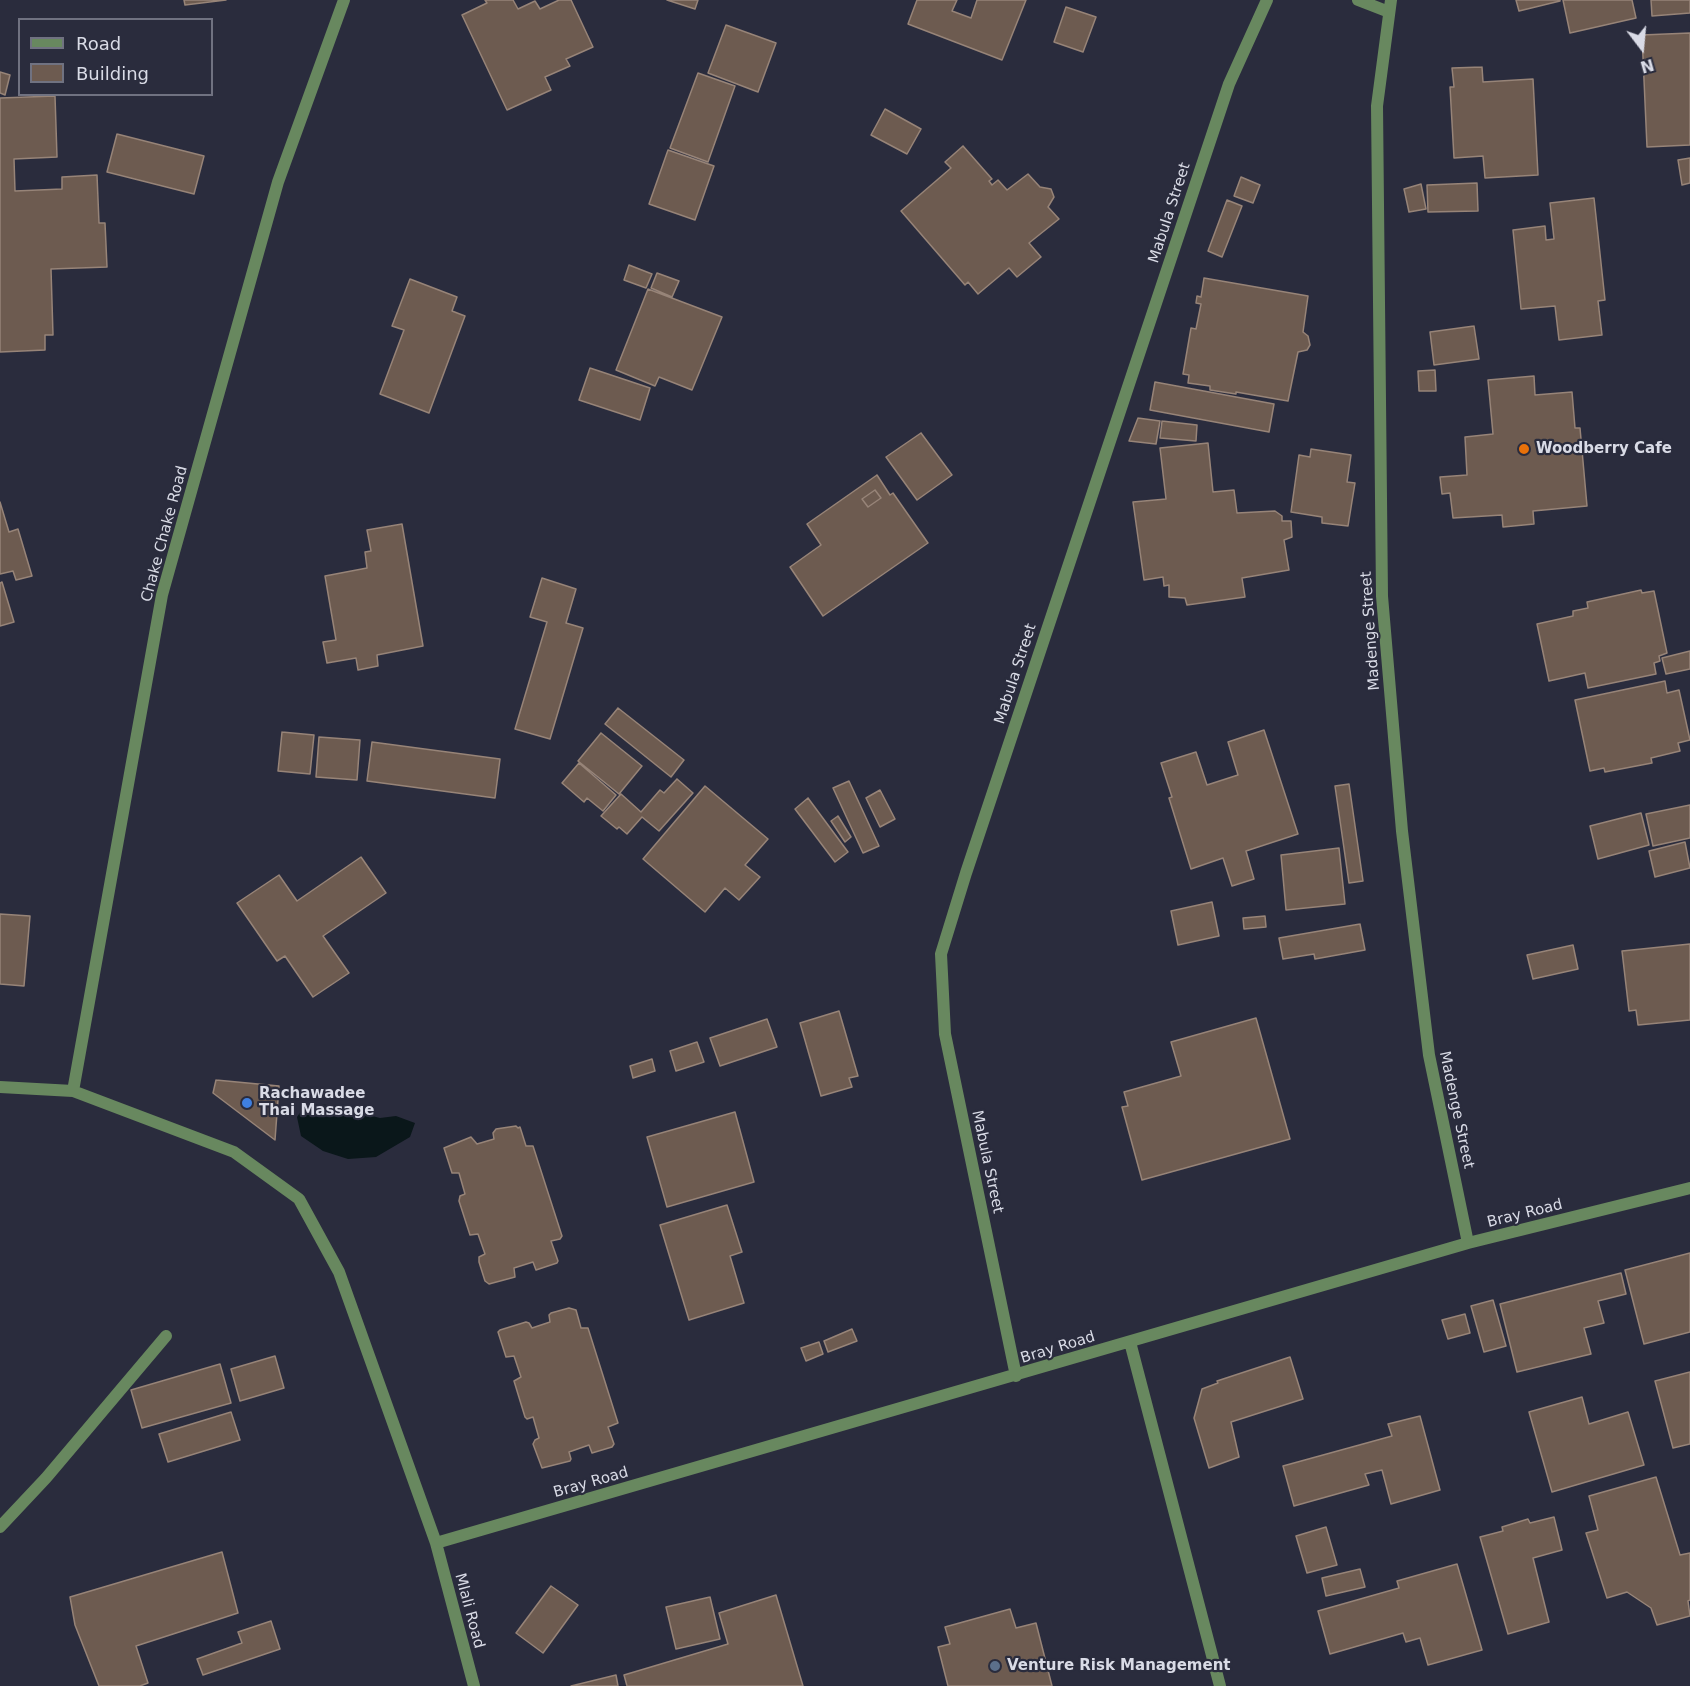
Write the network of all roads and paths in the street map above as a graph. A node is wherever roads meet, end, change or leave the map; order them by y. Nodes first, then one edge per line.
1 (344, 0) edge
2 (1267, 0) edge
3 (1358, 0) edge
4 (1390, 6) edge
5 (0, 1087) edge
6 (73, 1091) junction
7 (1690, 1188) edge
8 (1468, 1243) junction
9 (166, 1336) dead end
10 (1130, 1342) junction
11 (1016, 1376) junction
12 (0, 1527) edge
13 (436, 1543) junction
14 (474, 1686) edge
15 (1220, 1686) edge

1 - 6 street, Chake Chake Road
2 - 11 street, Mabula Street
3 - 4 street, Madenge Street
4 - 8 street, Madenge Street
5 - 6 street, Mlali Road
6 - 13 street, Mlali Road
7 - 8 street, Bray Road
8 - 10 street, Bray Road
9 - 12 street
10 - 11 street, Bray Road
10 - 15 street
11 - 13 street, Bray Road
13 - 14 street, Mlali Road

